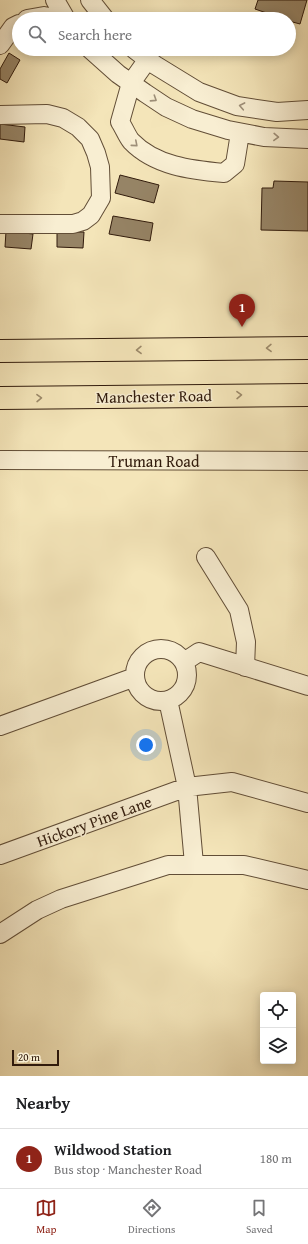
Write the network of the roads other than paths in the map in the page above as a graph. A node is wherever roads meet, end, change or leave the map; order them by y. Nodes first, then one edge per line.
1 (55, 0) edge
2 (90, 0) edge
3 (62, 12) edge
4 (99, 12) edge
5 (98, 56) edge
6 (140, 56) edge
7 (144, 56) edge
8 (131, 83) junction
9 (308, 110) edge
10 (0, 115) edge
11 (240, 133) junction
12 (308, 139) edge
13 (0, 224) edge
14 (308, 348) edge
15 (0, 351) edge
16 (308, 395) edge
17 (0, 398) edge
18 (0, 460) edge
19 (308, 461) edge
20 (206, 557) dead end
21 (184, 662) junction
22 (246, 667) junction
23 (135, 677) junction
24 (308, 686) edge
25 (168, 700) junction
26 (0, 726) edge
27 (187, 786) junction
28 (308, 803) edge
29 (0, 854) edge
30 (194, 864) junction
31 (308, 880) edge
32 (0, 934) edge

1 - 3 street
2 - 4 street
5 - 8 street
6 - 8 street
9 -> 7 street
8 -> 11 street
8 -> 11 street
10 - 13 street
11 -> 12 street
14 -> 15 highway
17 -> 16 highway, Manchester Road
18 - 19 street, Truman Road
20 - 22 street
21 - 22 street
21 - 23 street
21 - 25 street
22 - 24 street
23 - 25 street
23 - 26 street
25 - 27 street
27 - 28 street, Hickory Pine Lane
27 - 29 street, Hickory Pine Lane
27 - 30 street
30 - 31 street
30 - 32 street

